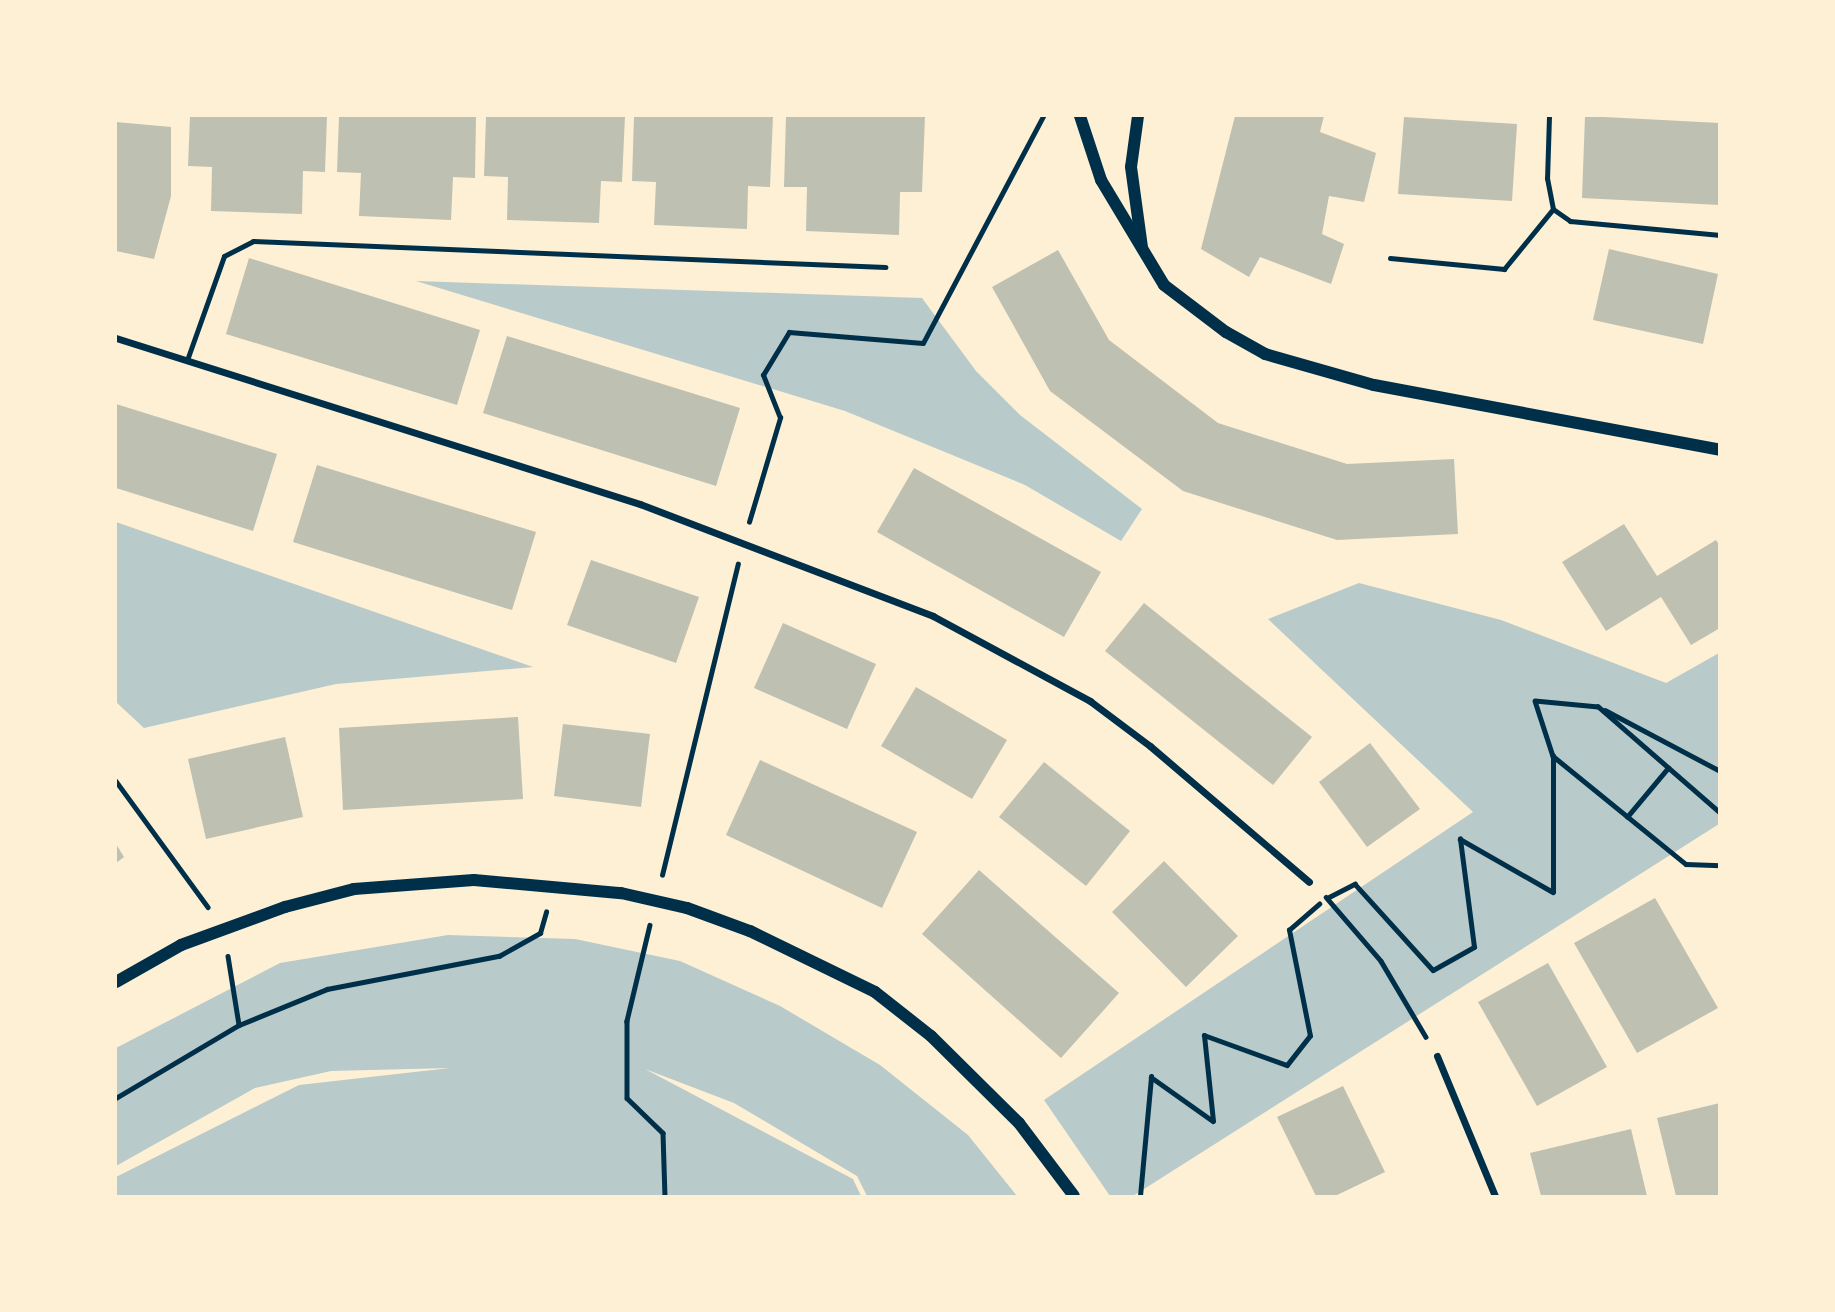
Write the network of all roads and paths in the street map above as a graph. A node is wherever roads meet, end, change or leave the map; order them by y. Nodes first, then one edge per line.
1 (1043, 116) edge
2 (1080, 116) edge
3 (1138, 116) edge
4 (1549, 116) edge
5 (1553, 209) junction
6 (1720, 235) edge
7 (1143, 254) junction
8 (1390, 258) dead end
9 (885, 267) dead end
10 (116, 338) edge
11 (187, 360) junction
12 (1720, 450) edge
13 (743, 542) junction
14 (1598, 706) junction
15 (1553, 756) junction
16 (1668, 768) junction
17 (1720, 771) edge
18 (116, 781) edge
19 (1720, 813) edge
20 (1627, 817) junction
21 (1720, 865) edge
22 (1309, 882) joint
23 (555, 885) junction
24 (1327, 898) junction
25 (655, 901) junction
26 (223, 929) junction
27 (116, 982) edge
28 (239, 1025) junction
29 (1437, 1056) joint
30 (116, 1098) edge
31 (665, 1196) edge
32 (1074, 1196) edge
33 (1140, 1196) edge
34 (1494, 1196) edge

1 - 13 path
2 - 7 street
3 - 7 street
4 - 5 lane
5 - 6 lane
5 - 8 lane
7 - 12 street
9 - 11 lane
10 - 11 street
11 - 13 street
13 - 22 street
13 - 25 path
14 - 15 path
14 - 16 path
14 - 17 path
15 - 20 path
15 - 24 path
16 - 19 path
16 - 20 path
18 - 26 path
20 - 21 path
22 - 24 path
23 - 25 street
23 - 26 street
23 - 28 path
24 - 29 path
24 - 33 path
25 - 31 path
25 - 32 street
26 - 27 street
26 - 28 path
28 - 30 path
29 - 34 street

